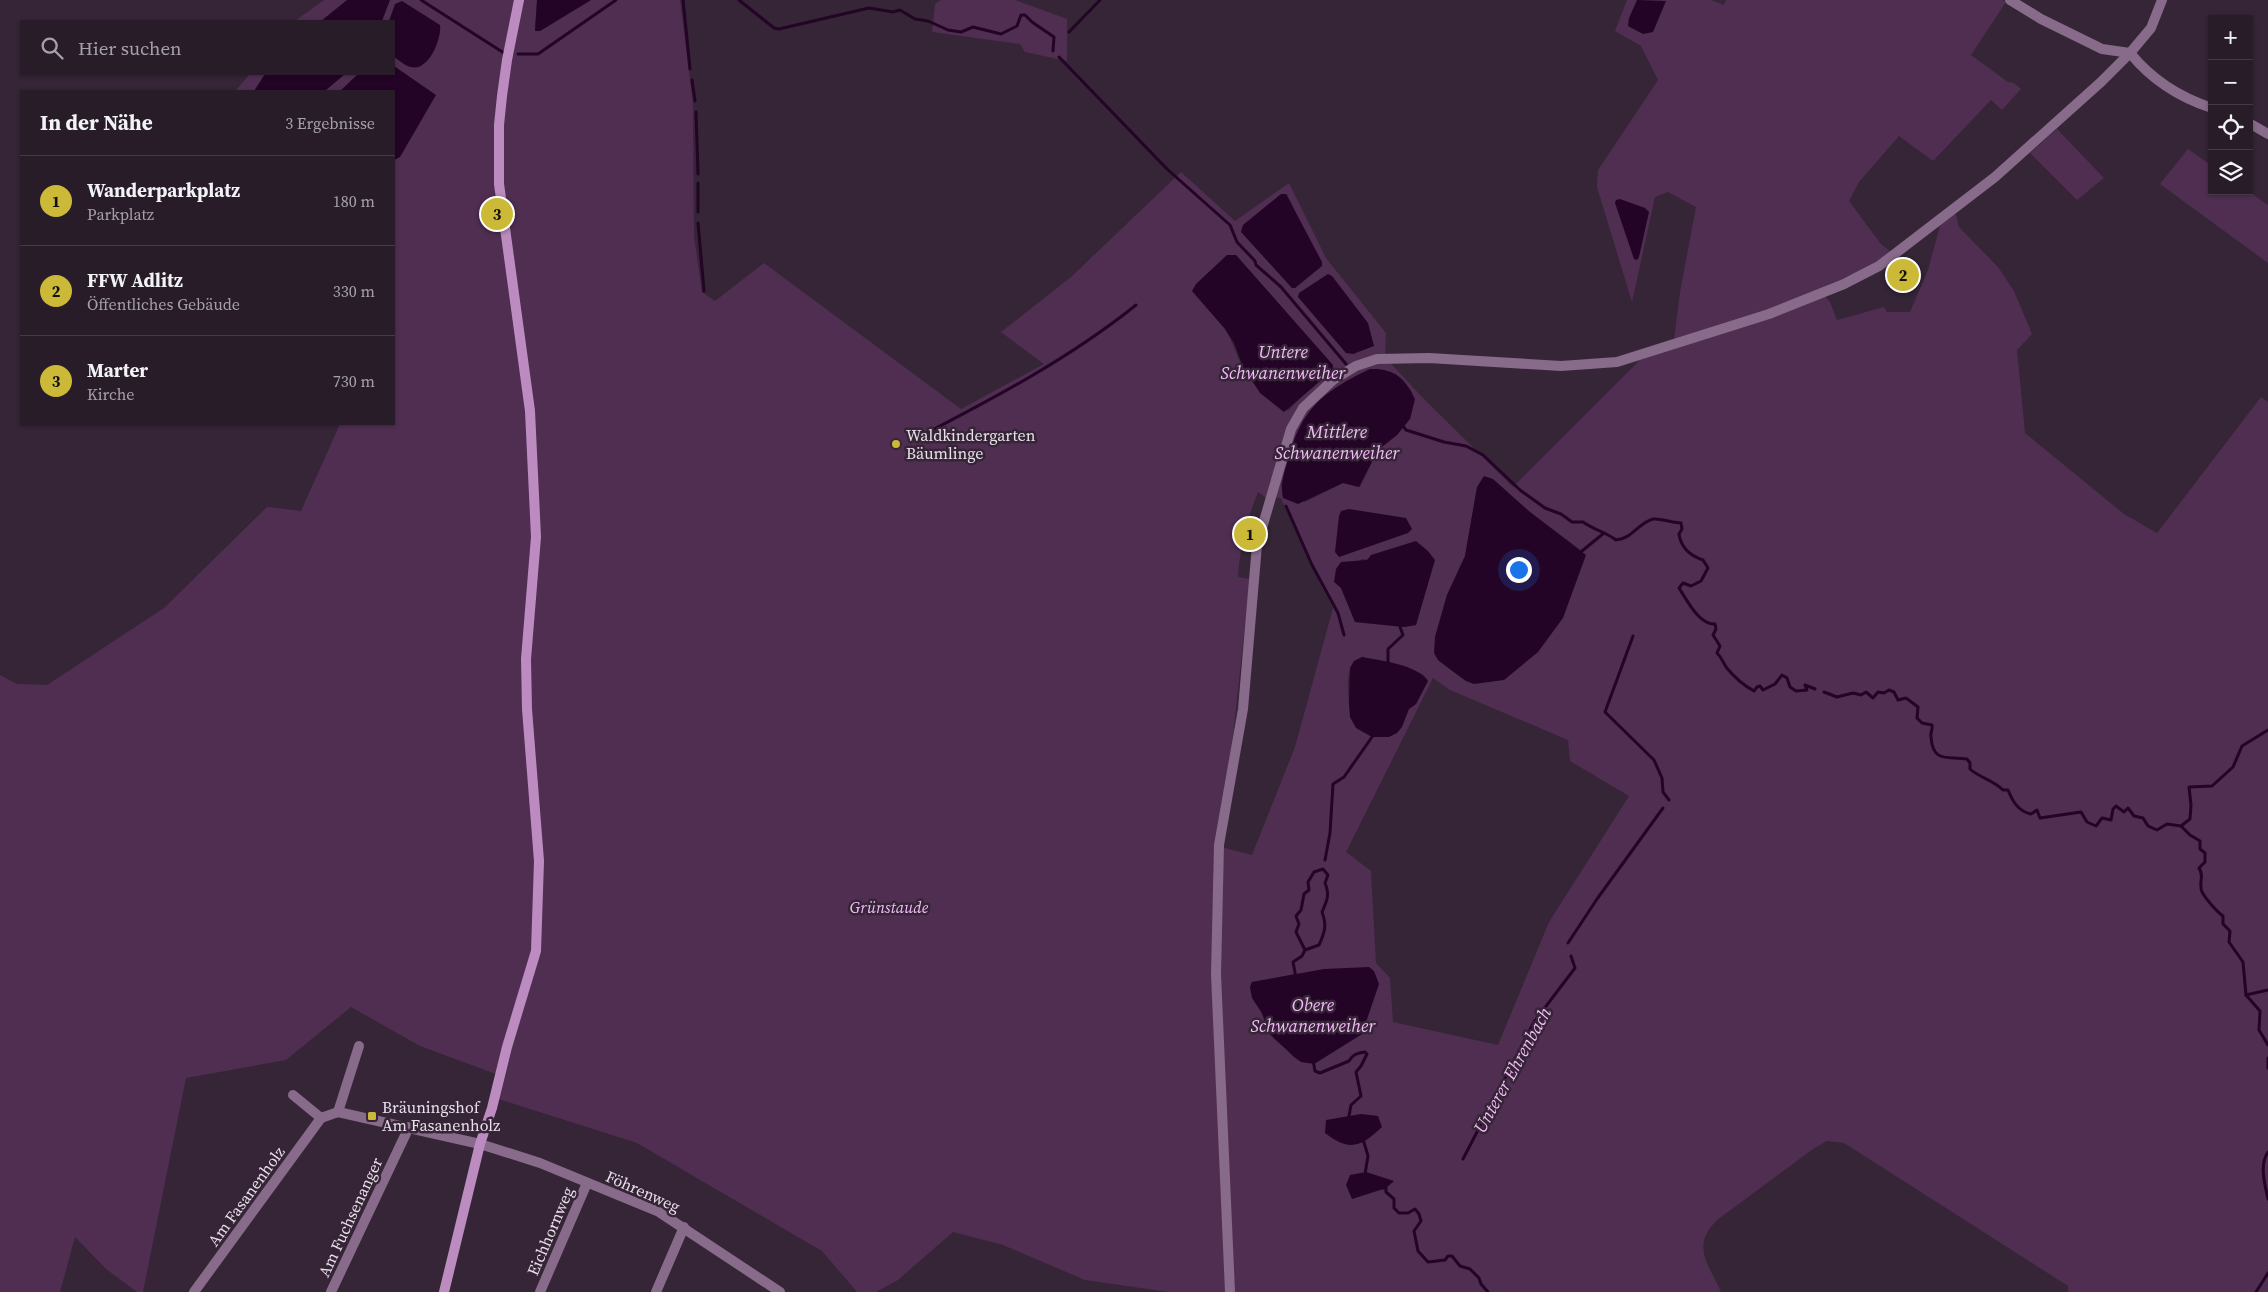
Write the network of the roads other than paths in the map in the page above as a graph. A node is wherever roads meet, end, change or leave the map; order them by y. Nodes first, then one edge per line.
1 (520, 0) edge
2 (2010, 0) edge
3 (2162, 0) edge
4 (2130, 53) junction
5 (2208, 106) edge
6 (2253, 125) edge
7 (2268, 134) edge
8 (359, 1046) dead end
9 (293, 1095) dead end
10 (338, 1112) junction
11 (321, 1118) junction
12 (409, 1127) junction
13 (480, 1144) junction
14 (587, 1182) junction
15 (684, 1227) junction
16 (194, 1292) edge
17 (331, 1292) edge
18 (444, 1292) edge
19 (540, 1292) edge
20 (656, 1292) edge
21 (780, 1292) edge
22 (1230, 1292) edge

1 - 13 street
2 - 4 street
3 - 4 street
4 - 5 street
4 - 22 street
6 - 7 street
8 - 10 street
9 - 11 street
10 - 11 street
10 - 12 street
11 - 16 street, Am Fasanenholz
12 - 13 street
12 - 17 street, Am Fuchsenanger
13 - 14 street, Föhrenweg
13 - 18 street
14 - 15 street, Föhrenweg
14 - 19 street, Eichhornweg
15 - 20 street
15 - 21 street, Föhrenweg

